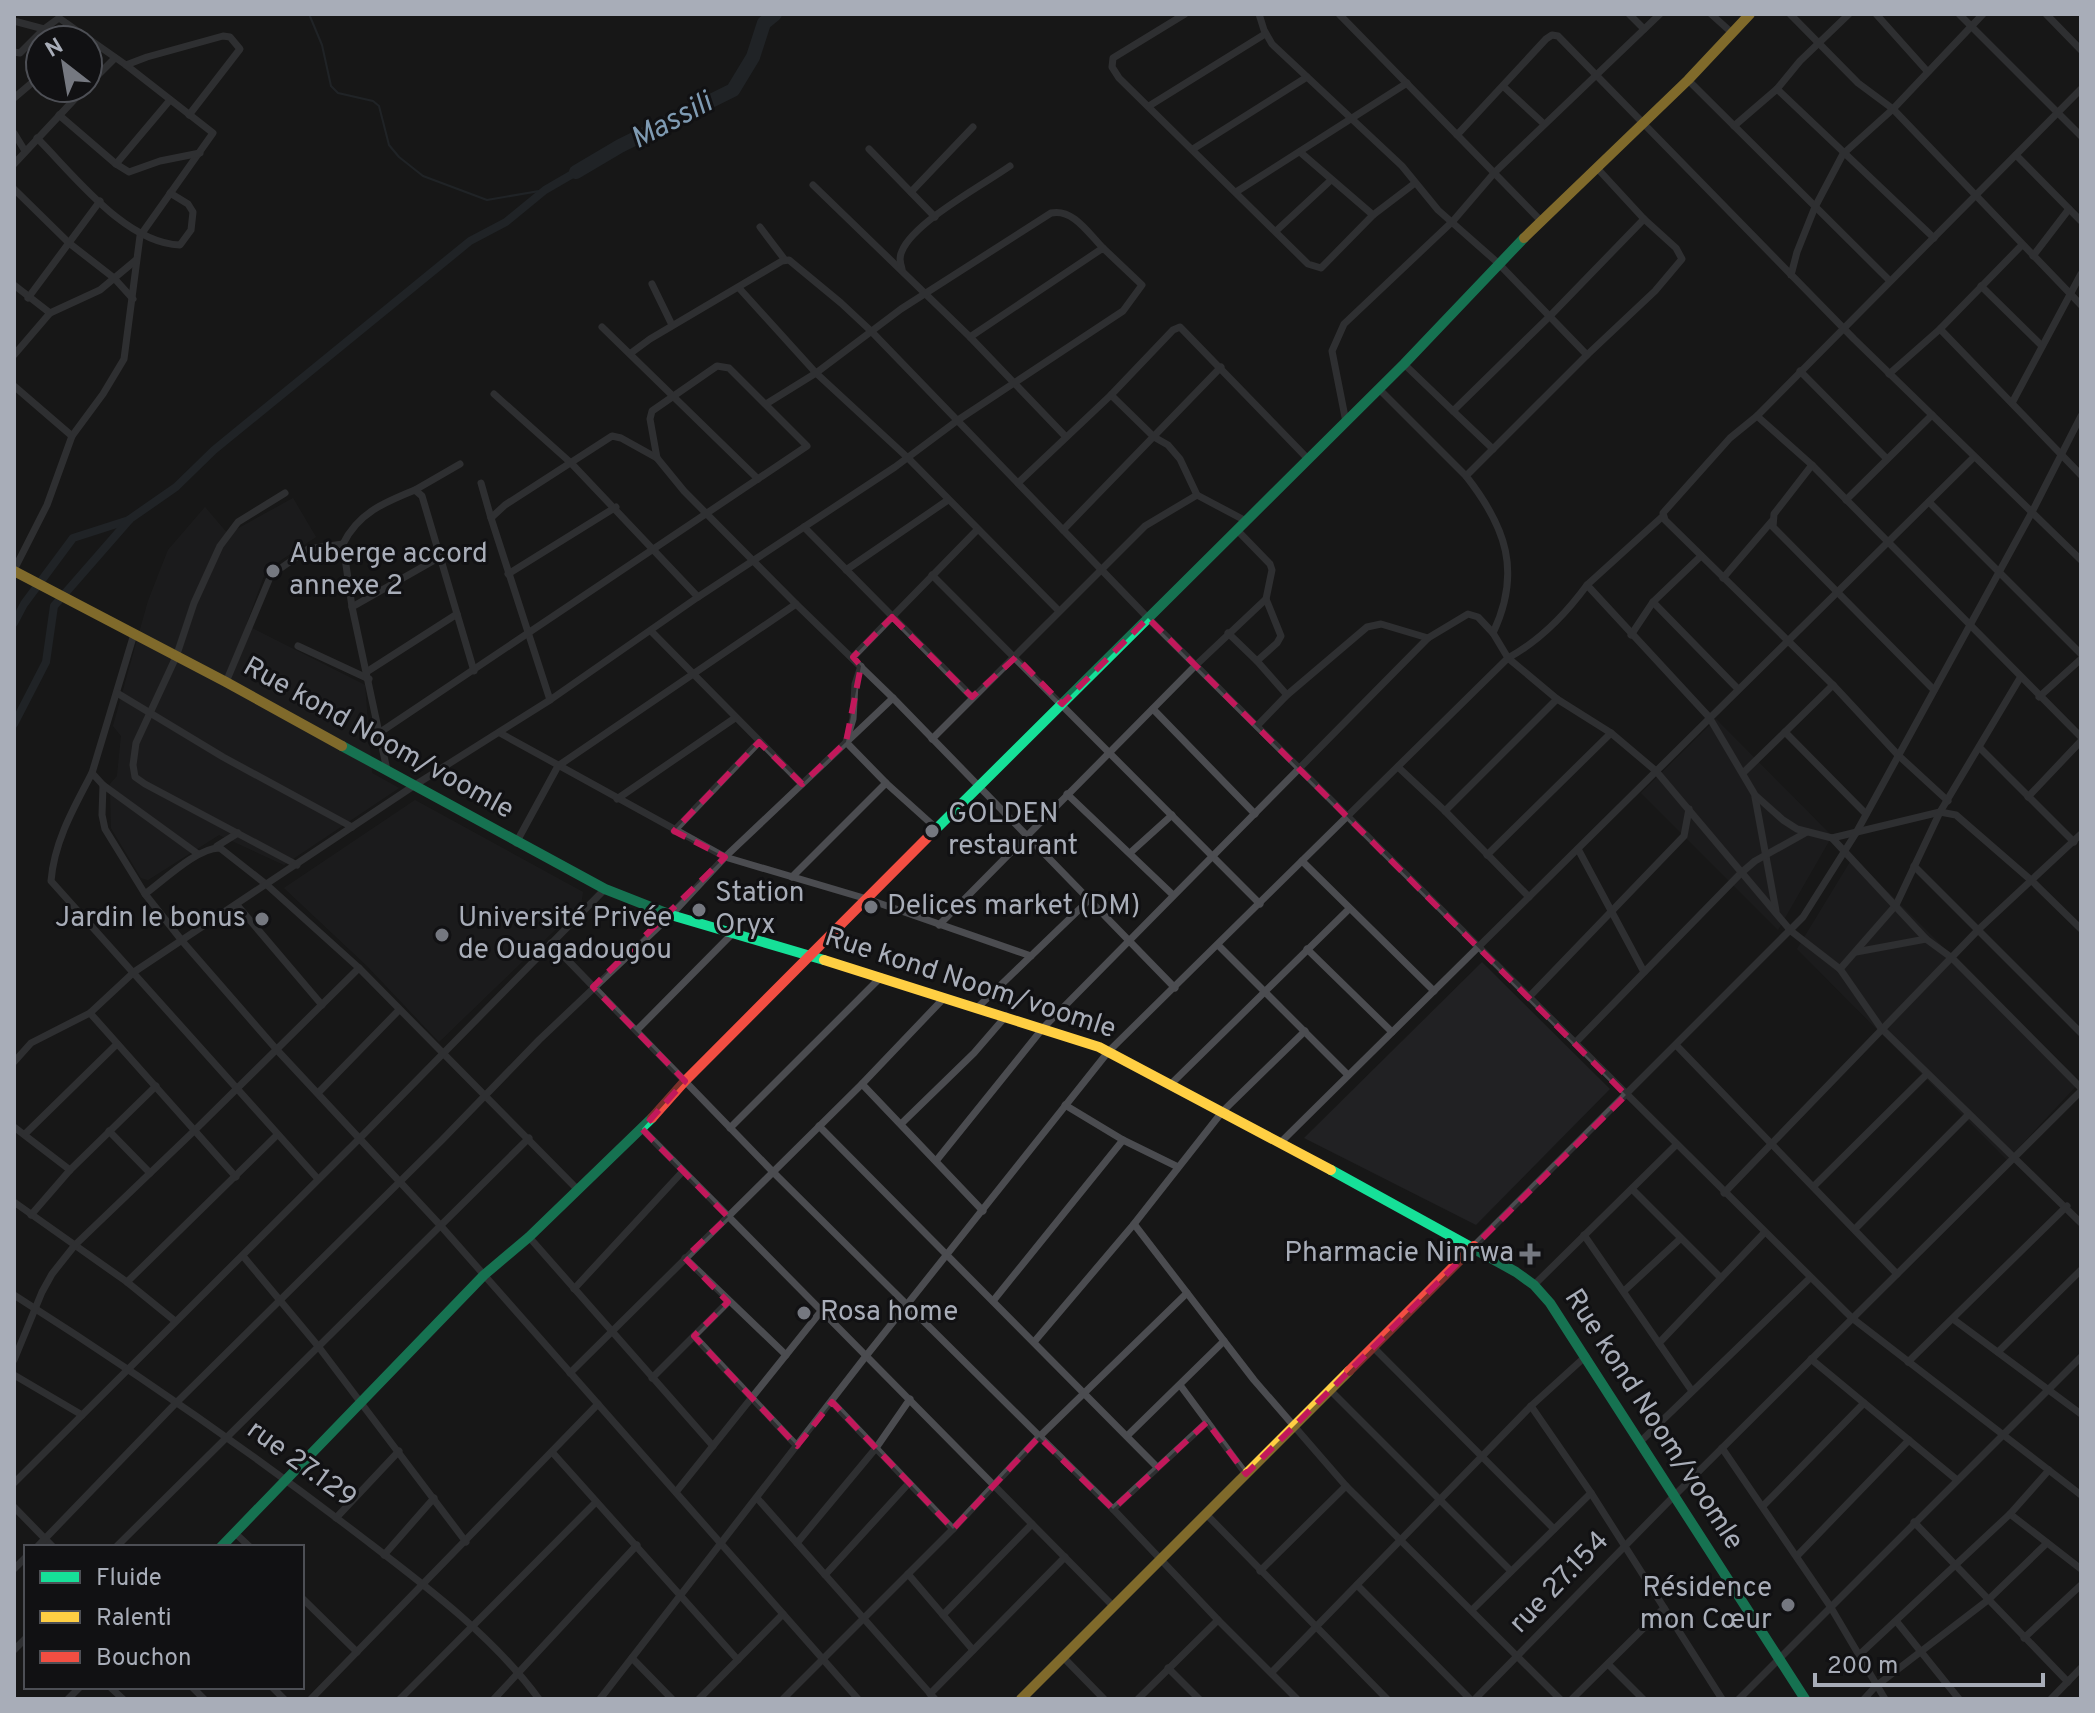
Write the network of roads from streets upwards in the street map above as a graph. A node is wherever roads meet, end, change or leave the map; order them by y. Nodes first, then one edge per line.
1 (1185, 14) edge
2 (1259, 14) edge
3 (1339, 14) edge
4 (1629, 14) edge
5 (1660, 14) edge
6 (1711, 14) edge
7 (1750, 14) edge
8 (1790, 14) edge
9 (1849, 14) edge
10 (1876, 14) edge
11 (1959, 14) edge
12 (1983, 14) edge
13 (2046, 14) edge
14 (1971, 27) junction
15 (1644, 29) junction
16 (1731, 32) junction
17 (1265, 34) junction
18 (1818, 44) junction
19 (2081, 50) edge
20 (104, 51) edge
21 (115, 58) junction
22 (126, 65) junction
23 (104, 69) edge
24 (1927, 71) junction
25 (1595, 76) junction
26 (1307, 77) junction
27 (1688, 80) junction
28 (1407, 83) junction
29 (1504, 87) junction
30 (1777, 89) junction
31 (2081, 89) edge
32 (170, 100) junction
33 (70, 104) edge
34 (1149, 106) junction
35 (1893, 109) junction
36 (2057, 113) junction
37 (59, 115) junction
38 (189, 115) junction
39 (1352, 119) junction
40 (1645, 122) junction
41 (1544, 124) junction
42 (1734, 126) junction
43 (973, 127) dead end
44 (14, 133) edge
45 (1457, 135) junction
46 (2081, 136) edge
47 (37, 138) junction
48 (869, 149) dead end
49 (1193, 149) junction
50 (25, 151) junction
51 (1300, 152) junction
52 (200, 153) junction
53 (1843, 154) junction
54 (2016, 155) junction
55 (14, 164) edge
56 (116, 164) junction
57 (1010, 166) dead end
58 (1597, 168) junction
59 (1495, 172) junction
60 (1331, 180) junction
61 (1415, 183) junction
62 (813, 185) dead end
63 (14, 189) edge
64 (911, 192) junction
65 (1236, 192) junction
66 (170, 193) junction
67 (1975, 197) junction
68 (100, 201) junction
69 (1815, 207) junction
70 (2069, 209) junction
71 (1373, 215) junction
72 (935, 217) junction
73 (1644, 219) junction
74 (1453, 221) junction
75 (2081, 221) edge
76 (1542, 222) junction
77 (760, 227) dead end
78 (1276, 231) junction
79 (140, 236) junction
80 (1934, 238) junction
81 (69, 243) junction
82 (2022, 245) junction
83 (1103, 248) junction
84 (2033, 256) junction
85 (136, 260) junction
86 (785, 260) junction
87 (1498, 263) junction
88 (902, 270) junction
89 (2081, 274) edge
90 (1791, 275) junction
91 (114, 278) junction
92 (1889, 280) junction
93 (652, 284) dead end
94 (14, 285) edge
95 (1981, 286) junction
96 (739, 288) junction
97 (925, 294) junction
98 (2070, 294) junction
99 (28, 298) junction
100 (133, 299) junction
101 (2081, 305) edge
102 (50, 313) junction
103 (1550, 316) junction
104 (672, 325) junction
105 (602, 327) dead end
106 (1843, 327) junction
107 (1940, 329) junction
108 (871, 331) junction
109 (970, 337) junction
110 (2042, 346) junction
111 (631, 353) junction
112 (14, 355) edge
113 (1587, 355) junction
114 (1404, 364) junction
115 (1221, 367) junction
116 (1800, 371) junction
117 (816, 373) junction
118 (1889, 374) junction
119 (1015, 382) junction
120 (14, 386) edge
121 (1379, 389) junction
122 (494, 394) dead end
123 (1111, 395) junction
124 (671, 397) junction
125 (2012, 403) junction
126 (766, 404) junction
127 (1453, 411) junction
128 (1932, 415) junction
129 (1757, 416) junction
130 (2081, 416) edge
131 (958, 420) junction
132 (1346, 422) junction
133 (72, 436) junction
134 (1066, 437) junction
135 (1154, 437) junction
136 (1493, 449) junction
137 (2061, 455) junction
138 (1974, 457) junction
139 (657, 458) junction
140 (908, 458) junction
141 (1308, 459) junction
142 (1887, 459) junction
143 (571, 463) junction
144 (460, 464) dead end
145 (1812, 465) junction
146 (2081, 475) edge
147 (1466, 476) junction
148 (758, 479) junction
149 (481, 483) dead end
150 (1018, 483) junction
151 (415, 490) junction
152 (285, 493) dead end
153 (1197, 495) junction
154 (948, 500) junction
155 (1846, 500) junction
156 (1929, 502) junction
157 (616, 507) junction
158 (2032, 512) junction
159 (705, 513) junction
160 (1663, 516) junction
161 (491, 518) junction
162 (1246, 521) junction
163 (1772, 521) junction
164 (804, 527) junction
165 (977, 530) junction
166 (1063, 530) junction
167 (1237, 530) junction
168 (1888, 543) junction
169 (343, 544) junction
170 (654, 548) junction
171 (1701, 556) junction
172 (440, 557) junction
173 (753, 560) junction
174 (2081, 560) edge
175 (1101, 568) junction
176 (846, 570) junction
177 (14, 571) edge
178 (1999, 572) junction
179 (508, 574) junction
180 (932, 575) junction
181 (1723, 578) junction
182 (1587, 585) junction
183 (1837, 594) junction
184 (698, 597) junction
185 (1266, 599) junction
186 (1653, 602) junction
187 (796, 604) junction
188 (352, 607) junction
189 (1059, 611) junction
190 (457, 614) junction
191 (892, 617) junction
192 (1148, 618) junction
193 (1969, 626) junction
194 (651, 631) junction
195 (1228, 633) junction
196 (1493, 633) junction
197 (134, 634) junction
198 (528, 635) junction
199 (1631, 635) junction
200 (1428, 638) junction
201 (1787, 641) junction
202 (298, 646) dead end
203 (176, 657) junction
204 (853, 657) junction
205 (1016, 657) junction
206 (2081, 657) edge
207 (1508, 658) junction
208 (1257, 661) junction
209 (861, 666) junction
210 (1195, 666) junction
211 (474, 671) junction
212 (693, 674) junction
213 (368, 675) junction
214 (2020, 678) junction
215 (226, 682) junction
216 (1833, 685) junction
217 (1738, 689) junction
218 (1934, 690) junction
219 (117, 693) junction
220 (1287, 695) junction
221 (972, 697) junction
222 (2039, 697) junction
223 (893, 698) junction
224 (1557, 699) junction
225 (550, 700) junction
226 (1062, 704) junction
227 (1153, 709) junction
228 (150, 712) junction
229 (1709, 717) junction
230 (735, 718) junction
231 (1257, 726) junction
232 (1785, 732) junction
233 (379, 733) junction
234 (500, 733) junction
235 (1611, 733) junction
236 (932, 739) junction
237 (2081, 739) edge
238 (759, 742) junction
239 (846, 742) junction
240 (1980, 748) junction
241 (1110, 751) junction
242 (1898, 755) junction
243 (558, 766) junction
244 (1398, 767) junction
245 (1298, 769) junction
246 (387, 770) junction
247 (1656, 771) junction
248 (92, 773) junction
249 (1743, 773) junction
250 (886, 783) junction
251 (802, 784) junction
252 (103, 785) junction
253 (415, 785) junction
254 (977, 786) junction
255 (1067, 794) junction
256 (1755, 795) junction
257 (2028, 797) junction
258 (617, 799) junction
259 (1948, 801) junction
260 (1689, 809) junction
261 (1445, 811) junction
262 (1940, 812) junction
263 (1255, 814) junction
264 (1866, 814) junction
265 (1172, 815) junction
266 (1347, 815) junction
267 (352, 827) junction
268 (936, 828) junction
269 (674, 831) junction
270 (1807, 832) junction
271 (238, 833) junction
272 (1856, 833) junction
273 (2081, 834) edge
274 (1028, 835) junction
275 (1832, 838) junction
276 (2074, 842) junction
277 (516, 843) junction
278 (217, 846) junction
279 (1578, 849) junction
280 (1845, 852) junction
281 (1130, 853) junction
282 (198, 854) junction
283 (1767, 854) junction
284 (1487, 855) junction
285 (1212, 856) junction
286 (725, 857) junction
287 (1302, 861) junction
288 (297, 865) junction
289 (1914, 866) junction
290 (1741, 873) junction
291 (792, 877) junction
292 (2032, 881) junction
293 (267, 885) junction
294 (605, 889) junction
295 (145, 894) junction
296 (1173, 895) junction
297 (1529, 897) junction
298 (867, 899) junction
299 (1089, 900) junction
300 (1260, 904) junction
301 (237, 905) junction
302 (1896, 905) junction
303 (1349, 909) junction
304 (1776, 913) junction
305 (1612, 914) junction
306 (671, 915) junction
307 (939, 925) junction
308 (1979, 929) junction
309 (2081, 929) edge
310 (1791, 931) junction
311 (733, 933) junction
312 (1926, 939) junction
313 (1128, 940) junction
314 (183, 942) junction
315 (551, 943) junction
316 (1219, 946) junction
317 (1479, 948) junction
318 (1307, 949) junction
319 (1854, 953) junction
320 (808, 956) junction
321 (1031, 956) junction
322 (1952, 958) junction
323 (359, 968) junction
324 (1840, 969) junction
325 (134, 972) junction
326 (1644, 972) junction
327 (881, 977) junction
328 (593, 987) junction
329 (1175, 988) junction
330 (1264, 991) junction
331 (1434, 991) junction
332 (1529, 997) junction
333 (944, 998) junction
334 (322, 1005) junction
335 (977, 1008) junction
336 (399, 1010) junction
337 (90, 1013) junction
338 (1006, 1016) junction
339 (1043, 1028) junction
340 (1881, 1028) junction
341 (637, 1030) junction
342 (1305, 1031) junction
343 (1392, 1032) junction
344 (2081, 1033) edge
345 (1575, 1043) junction
346 (117, 1044) junction
347 (1676, 1045) junction
348 (277, 1050) junction
349 (1108, 1052) junction
350 (442, 1055) junction
351 (14, 1062) edge
352 (1927, 1074) junction
353 (1348, 1075) junction
354 (685, 1081) junction
355 (862, 1084) junction
356 (1171, 1084) junction
357 (156, 1086) junction
358 (237, 1090) junction
359 (2081, 1090) edge
360 (318, 1093) junction
361 (1626, 1095) junction
362 (485, 1097) junction
363 (1065, 1105) junction
364 (1222, 1112) junction
365 (1968, 1115) junction
366 (901, 1124) junction
367 (819, 1126) junction
368 (14, 1127) edge
369 (730, 1128) junction
370 (642, 1129) junction
371 (109, 1131) junction
372 (194, 1131) junction
373 (25, 1134) junction
374 (277, 1135) junction
375 (360, 1138) junction
376 (529, 1138) junction
377 (1123, 1140) junction
378 (1281, 1142) junction
379 (1772, 1142) junction
380 (1676, 1145) junction
381 (2014, 1157) junction
382 (936, 1161) junction
383 (1178, 1167) junction
384 (70, 1170) junction
385 (683, 1171) junction
386 (773, 1172) junction
387 (150, 1173) junction
388 (236, 1177) junction
389 (318, 1179) junction
390 (400, 1181) junction
391 (1814, 1186) junction
392 (1632, 1189) junction
393 (578, 1190) junction
394 (1724, 1193) junction
395 (14, 1202) edge
396 (2067, 1206) junction
397 (983, 1211) junction
398 (31, 1215) junction
399 (728, 1217) junction
400 (2081, 1223) edge
401 (1134, 1224) junction
402 (440, 1225) junction
403 (1855, 1229) junction
404 (1764, 1233) junction
405 (1584, 1235) junction
406 (529, 1237) junction
407 (1680, 1239) junction
408 (75, 1245) junction
409 (1474, 1246) junction
410 (948, 1255) junction
411 (243, 1256) junction
412 (685, 1258) junction
413 (2081, 1270) edge
414 (1897, 1274) junction
415 (484, 1275) junction
416 (1721, 1278) junction
417 (1810, 1278) junction
418 (127, 1282) junction
419 (1534, 1285) junction
420 (574, 1289) junction
421 (1624, 1291) junction
422 (1187, 1293) junction
423 (14, 1295) edge
424 (280, 1301) junction
425 (993, 1301) junction
426 (728, 1302) junction
427 (908, 1305) junction
428 (34, 1308) junction
429 (822, 1310) junction
430 (1852, 1318) junction
431 (1953, 1319) junction
432 (175, 1321) junction
433 (612, 1331) junction
434 (694, 1336) junction
435 (1224, 1341) junction
436 (1034, 1342) junction
437 (1659, 1343) junction
438 (318, 1346) junction
439 (1373, 1347) junction
440 (1998, 1352) junction
441 (786, 1355) junction
442 (866, 1356) junction
443 (1586, 1356) junction
444 (2081, 1357) edge
445 (1811, 1359) junction
446 (14, 1360) edge
447 (1908, 1362) junction
448 (127, 1370) junction
449 (570, 1373) junction
450 (14, 1375) edge
451 (652, 1378) junction
452 (1180, 1385) junction
453 (2048, 1389) junction
454 (1330, 1390) junction
455 (1692, 1391) junction
456 (1086, 1393) junction
457 (752, 1398) junction
458 (910, 1399) junction
459 (832, 1402) junction
460 (176, 1403) junction
461 (362, 1403) junction
462 (1864, 1403) junction
463 (598, 1404) junction
464 (1531, 1406) junction
465 (2081, 1414) edge
466 (82, 1415) junction
467 (1207, 1422) junction
468 (1293, 1427) junction
469 (2002, 1434) junction
470 (1127, 1436) junction
471 (1039, 1437) junction
472 (227, 1438) junction
473 (1909, 1440) junction
474 (1641, 1441) junction
475 (713, 1446) junction
476 (797, 1446) junction
477 (876, 1448) junction
478 (1722, 1448) junction
479 (399, 1451) junction
480 (552, 1452) junction
481 (1482, 1457) junction
482 (1156, 1466) junction
483 (2049, 1470) junction
484 (1246, 1474) junction
485 (289, 1480) junction
486 (1957, 1480) junction
487 (14, 1483) edge
488 (909, 1483) junction
489 (994, 1483) junction
490 (1346, 1486) junction
491 (676, 1492) junction
492 (1591, 1493) junction
493 (2081, 1495) edge
494 (1674, 1496) junction
495 (434, 1498) junction
496 (757, 1498) junction
497 (1442, 1499) junction
498 (596, 1502) junction
499 (1763, 1506) junction
500 (14, 1507) edge
501 (1113, 1509) junction
502 (1206, 1514) junction
503 (2010, 1514) junction
504 (336, 1518) junction
505 (1914, 1522) junction
506 (1032, 1524) junction
507 (953, 1529) junction
508 (1554, 1529) junction
509 (235, 1533) junction
510 (45, 1539) junction
511 (1400, 1541) junction
512 (466, 1542) junction
513 (797, 1543) junction
514 (2047, 1543) junction
515 (721, 1544) junction
516 (39, 1545) edge
517 (51, 1545) edge
518 (118, 1545) edge
519 (223, 1545) edge
520 (248, 1545) edge
521 (637, 1545) junction
522 (1625, 1547) junction
523 (384, 1555) junction
524 (1797, 1556) junction
525 (1065, 1557) junction
526 (1160, 1560) junction
527 (1954, 1564) junction
528 (2081, 1569) edge
529 (1260, 1571) junction
530 (1511, 1571) junction
531 (908, 1574) junction
532 (825, 1575) junction
533 (424, 1585) junction
534 (1357, 1585) junction
535 (2081, 1585) edge
536 (681, 1596) junction
537 (304, 1600) edge
538 (1988, 1600) junction
539 (1113, 1606) junction
540 (1830, 1606) junction
541 (1664, 1608) junction
542 (1472, 1610) junction
543 (783, 1614) junction
544 (943, 1615) junction
545 (863, 1618) junction
546 (1218, 1620) junction
547 (1897, 1622) junction
548 (472, 1627) junction
549 (1314, 1627) junction
550 (2024, 1638) junction
551 (973, 1650) junction
552 (357, 1652) junction
553 (1921, 1653) junction
554 (1859, 1655) junction
555 (1519, 1656) junction
556 (1063, 1657) junction
557 (632, 1658) junction
558 (1780, 1658) junction
559 (823, 1659) junction
560 (738, 1660) junction
561 (1608, 1664) junction
562 (1168, 1668) junction
563 (2081, 1668) edge
564 (1272, 1672) junction
565 (520, 1673) junction
566 (2068, 1682) junction
567 (1876, 1686) junction
568 (932, 1696) edge
569 (311, 1699) edge
570 (400, 1699) edge
571 (494, 1699) edge
572 (539, 1699) edge
573 (600, 1699) edge
574 (672, 1699) edge
575 (699, 1699) edge
576 (783, 1699) edge
577 (858, 1699) edge
578 (1021, 1699) edge
579 (1104, 1699) edge
580 (1138, 1699) edge
581 (1199, 1699) edge
582 (1297, 1699) edge
583 (1387, 1699) edge
584 (1472, 1699) edge
585 (1560, 1699) edge
586 (1572, 1699) edge
587 (1643, 1699) edge
588 (1722, 1699) edge
589 (1739, 1699) edge
590 (1805, 1699) edge
591 (1864, 1699) edge
592 (1885, 1699) edge
593 (1959, 1699) edge
594 (2051, 1699) edge

1 - 34 street
2 - 17 street
3 - 28 street
4 - 15 street
5 - 15 street
6 - 16 street
7 - 16 street
8 - 18 street
9 - 18 street
10 - 24 street
11 - 14 street
12 - 14 street
13 - 19 street
14 - 24 street
14 - 36 street
15 - 25 street
16 - 27 street
17 - 26 street
17 - 34 street
18 - 30 street
18 - 35 street
20 - 21 street
21 - 22 street
21 - 23 street
22 - 32 street
22 - 38 street
24 - 35 street
25 - 29 street
25 - 40 street
25 - 41 street
26 - 39 street
26 - 49 street
27 - 40 street
27 - 42 street
28 - 39 street
28 - 45 street
29 - 41 street
29 - 45 street
30 - 42 street
30 - 53 street
31 - 36 street
32 - 38 street
32 - 56 street
33 - 37 street
34 - 49 street
35 - 53 street
35 - 67 street
36 - 46 street
36 - 54 street
37 - 47 street
37 - 56 street
38 - 52 street
39 - 51 street
39 - 61 street
40 - 58 street
40 - 90 street
41 - 59 street
42 - 69 street
43 - 64 street
44 - 50 street
45 - 59 street
47 - 50 street
47 - 68 street
48 - 64 street
49 - 65 street
50 - 55 street
51 - 60 street
51 - 65 street
52 - 56 street
52 - 66 street
53 - 69 street
53 - 80 street
54 - 67 street
54 - 70 street
57 - 72 street
58 - 73 street
58 - 76 street
59 - 74 street
59 - 76 street
60 - 71 street
60 - 78 street
61 - 71 street
61 - 74 street
62 - 88 street
63 - 81 street
64 - 72 street
65 - 78 street
66 - 79 street
66 - 79 street
67 - 80 street
67 - 82 street
68 - 79 street
68 - 81 street
69 - 90 street
69 - 92 street
70 - 75 street
70 - 84 street
71 - 78 street
72 - 88 street
73 - 103 street
73 - 113 street
74 - 87 street
74 - 132 street
76 - 87 street
77 - 86 street
79 - 85 street
80 - 92 street
81 - 91 street
81 - 99 street
82 - 84 street
82 - 95 street
83 - 97 street
83 - 109 street
83 - 119 street
84 - 98 street
85 - 91 street
85 - 100 street
86 - 96 street
86 - 108 street
87 - 103 street
87 - 114 street
88 - 97 street
89 - 98 street
90 - 106 street
91 - 100 street
91 - 102 street
92 - 106 street
93 - 104 street
94 - 99 street
95 - 107 street
95 - 110 street
96 - 104 street
96 - 117 street
97 - 108 street
97 - 109 street
98 - 101 street
98 - 110 street
99 - 102 street
100 - 133 street
102 - 112 street
103 - 113 street
103 - 127 street
104 - 111 street
105 - 111 street
106 - 116 street
106 - 118 street
107 - 118 street
107 - 125 street
108 - 117 street
108 - 131 street
109 - 119 street
110 - 125 street
111 - 124 street
113 - 136 street
114 - 121 street
114 - 127 street
115 - 123 street
115 - 135 street
115 - 141 street
116 - 129 street
116 - 142 street
117 - 126 street
117 - 140 street
118 - 128 street
119 - 131 street
119 - 134 street
120 - 133 street
121 - 132 street
121 - 147 street
122 - 143 street
123 - 134 street
123 - 135 street
124 - 126 street
124 - 139 street
124 - 148 street
125 - 137 street
126 - 148 street
127 - 136 street
128 - 138 street
128 - 142 street
129 - 145 street
129 - 160 street
130 - 137 street
131 - 140 street
131 - 150 street
132 - 141 street
133 - 177 street
134 - 150 street
135 - 153 street
135 - 166 street
136 - 147 street
137 - 146 street
137 - 158 street
138 - 156 street
138 - 158 street
139 - 143 street
139 - 159 street
140 - 154 street
140 - 164 street
141 - 162 street
142 - 155 street
143 - 157 street
143 - 161 street
144 - 151 street
145 - 155 street
145 - 163 street
147 - 196 street
148 - 159 street
149 - 161 street
150 - 166 street
151 - 169 street
151 - 172 street
152 - 203 street
153 - 162 street
153 - 175 street
154 - 165 street
154 - 176 street
155 - 168 street
156 - 168 street
156 - 178 street
157 - 170 street
157 - 179 street
158 - 174 street
158 - 178 street
159 - 170 street
159 - 173 street
160 - 171 street
160 - 182 street
161 - 179 street
162 - 167 street
163 - 181 street
163 - 183 street
164 - 173 street
164 - 176 street
165 - 180 street
165 - 189 street
166 - 175 street
167 - 185 street
167 - 192 street
168 - 183 street
168 - 193 street
169 - 188 street
169 - 215 street
170 - 184 street
170 - 198 street
171 - 181 street
171 - 186 street
172 - 188 street
172 - 190 street
173 - 184 street
173 - 187 street
175 - 189 street
175 - 192 street
176 - 191 street
177 - 197 street, Rue kond Noom/voomle
178 - 193 street
178 - 206 street
179 - 198 street
180 - 191 street
180 - 205 street
181 - 201 street
182 - 199 street
182 - 207 street
183 - 201 street
183 - 218 street
184 - 194 street
185 - 195 street
185 - 208 street
186 - 199 street
186 - 217 street
187 - 204 street
187 - 212 street
188 - 213 street
189 - 205 street
190 - 211 street
190 - 213 street
191 - 204 street
191 - 221 street
192 - 210 street
192 - 226 street
193 - 214 street
193 - 218 street
194 - 212 street
194 - 225 street
195 - 208 street
195 - 210 street
196 - 200 street
196 - 207 street
197 - 203 street, Rue kond Noom/voomle
197 - 219 street
198 - 211 street
198 - 225 street
199 - 229 street
200 - 220 street
200 - 245 street
201 - 216 street
201 - 217 street
202 - 213 street
203 - 215 street, Rue kond Noom/voomle
203 - 228 street
204 - 209 street
205 - 221 street
205 - 226 street
206 - 222 street
207 - 224 street
207 - 244 street
208 - 220 street
209 - 223 street
209 - 239 street
210 - 227 street
210 - 231 street
211 - 233 street
212 - 230 street
212 - 243 street
213 - 233 street
214 - 222 street
214 - 240 street
215 - 246 street, Rue kond Noom/voomle
216 - 232 street
216 - 242 street
217 - 229 street
218 - 242 street
219 - 228 street
219 - 248 street
220 - 231 street
221 - 236 street
222 - 237 street
223 - 236 street
223 - 239 street
224 - 235 street
224 - 261 street
225 - 234 street
226 - 241 street
226 - 254 street
227 - 241 street
227 - 263 street
228 - 267 street
228 - 271 street
229 - 247 street
229 - 249 street
230 - 238 street
230 - 258 street
231 - 245 street
232 - 249 street
232 - 264 street
233 - 246 street
234 - 243 street
234 - 253 street
235 - 247 street
235 - 284 street
236 - 254 street
237 - 257 street
238 - 251 street
238 - 269 street
239 - 250 street
239 - 251 street
240 - 257 street
240 - 259 street
241 - 255 street
241 - 265 street
242 - 259 street
242 - 264 street
243 - 258 street
243 - 277 street
244 - 261 street
244 - 266 street
245 - 263 street
245 - 266 street
246 - 253 street, Rue kond Noom/voomle
247 - 260 street
247 - 279 street
248 - 252 street
248 - 325 street
249 - 256 street
250 - 268 street
250 - 291 street
251 - 286 street
252 - 282 street
252 - 295 street
253 - 267 street
253 - 277 street, Rue kond Noom/voomle
254 - 268 street
254 - 274 street
255 - 274 street
255 - 281 street
256 - 270 street
256 - 283 street
257 - 276 street
258 - 269 street
259 - 262 street
260 - 290 street
260 - 305 street
261 - 284 street
262 - 272 street
262 - 289 street
262 - 292 street
263 - 285 street
264 - 272 street
265 - 281 street
265 - 285 street
266 - 287 street
266 - 317 street
267 - 288 street
268 - 298 street
269 - 286 street
270 - 275 street
270 - 283 street
271 - 278 street
271 - 288 street
272 - 275 street
272 - 280 street
273 - 276 street
274 - 299 street
274 - 307 street
275 - 280 street
276 - 292 street
277 - 294 street, Rue kond Noom/voomle
278 - 282 street
278 - 293 street
279 - 297 street
279 - 305 street
280 - 302 street
280 - 310 street
281 - 296 street
282 - 295 street
283 - 290 street
283 - 304 street
284 - 297 street
285 - 296 street
285 - 300 street
286 - 291 street
286 - 306 street
287 - 300 street
287 - 303 street
288 - 293 street
289 - 302 street
289 - 308 street
290 - 304 street
290 - 326 street
291 - 298 street
292 - 308 street
292 - 309 street
293 - 301 street
293 - 323 street
294 - 306 street, Rue kond Noom/voomle
294 - 315 street
295 - 314 street
296 - 313 street
297 - 317 street
298 - 307 street
298 - 320 street
299 - 313 street
299 - 321 street
300 - 316 street
301 - 314 street
301 - 334 street
302 - 312 street
302 - 319 street
303 - 318 street
303 - 331 street
304 - 310 street
305 - 326 street
305 - 332 street
306 - 311 street, Rue kond Noom/voomle
306 - 328 street
307 - 321 street
308 - 322 street
308 - 344 street
310 - 324 street
310 - 347 street
311 - 320 street, Rue kond Noom/voomle
311 - 341 street
312 - 319 street
312 - 322 street
313 - 329 street
313 - 339 street
314 - 325 street
314 - 348 street
315 - 328 street
315 - 350 street
316 - 329 street
316 - 330 street
317 - 331 street
317 - 332 street
318 - 330 street
318 - 343 street
319 - 324 street
320 - 327 street, Rue kond Noom/voomle
320 - 354 street
321 - 335 street
322 - 340 street
322 - 359 street
323 - 334 street
323 - 336 street
324 - 340 street
325 - 337 street
325 - 358 street
326 - 345 street
327 - 333 street, Rue kond Noom/voomle
327 - 369 street
328 - 341 street
328 - 362 street
329 - 349 street
330 - 342 street
330 - 356 street
331 - 343 street
332 - 345 street
333 - 335 street, Rue kond Noom/voomle
333 - 355 street
334 - 348 street
335 - 338 street, Rue kond Noom/voomle
336 - 350 street
336 - 360 street
337 - 346 street
337 - 351 street
338 - 339 street, Rue kond Noom/voomle
338 - 366 street
339 - 349 street, Rue kond Noom/voomle
339 - 382 street
340 - 352 street
340 - 379 street
341 - 354 street
342 - 353 street
342 - 364 street
343 - 353 street
345 - 361 street
346 - 357 street
346 - 373 street
347 - 361 street
347 - 379 street
348 - 358 street
348 - 360 street
349 - 356 street, Rue kond Noom/voomle
349 - 363 street
350 - 362 street
350 - 375 street
352 - 365 street
352 - 391 street
353 - 378 street
354 - 369 street
354 - 370 street
355 - 366 street
355 - 367 street
356 - 364 street, Rue kond Noom/voomle
357 - 371 street
357 - 372 street
358 - 372 street
358 - 374 street
359 - 381 street, rue 27.154
360 - 375 street
361 - 380 street
361 - 409 street
362 - 376 street
362 - 390 street
363 - 377 street
363 - 397 street
364 - 378 street, Rue kond Noom/voomle
364 - 383 street
365 - 381 street
365 - 403 street
366 - 382 street
367 - 386 street
367 - 410 street
368 - 373 street
369 - 386 street
370 - 385 street
370 - 393 street
371 - 384 street
371 - 387 street
372 - 387 street
372 - 388 street
373 - 384 street
374 - 388 street
374 - 389 street
375 - 389 street
375 - 390 street
376 - 393 street
376 - 402 street
377 - 383 street
377 - 425 street
378 - 409 street, Rue kond Noom/voomle
379 - 391 street
379 - 394 street
380 - 392 street
380 - 394 street
381 - 396 street
381 - 414 street, rue 27.154
382 - 397 street
383 - 401 street
384 - 398 street
385 - 399 street
385 - 420 street
386 - 399 street
386 - 427 street
387 - 408 street
388 - 418 street
389 - 411 street
390 - 402 street
390 - 424 street
391 - 403 street
392 - 405 street
392 - 407 street
393 - 406 street
394 - 404 street
395 - 398 street
396 - 400 street
396 - 431 street
397 - 410 street
398 - 408 street
399 - 412 street
399 - 429 street
401 - 422 street
401 - 436 street
402 - 415 street
402 - 438 street
403 - 414 street
404 - 416 street
404 - 417 street
405 - 419 street
405 - 421 street
406 - 415 street
406 - 420 street
407 - 416 street
407 - 421 street
408 - 418 street
408 - 428 street
409 - 419 street, Rue kond Noom/voomle
409 - 439 street
410 - 425 street
410 - 427 street
411 - 424 street
411 - 432 street
412 - 426 street
412 - 433 street
413 - 440 street
414 - 430 street, rue 27.154
415 - 449 street
415 - 461 street
416 - 437 street
417 - 430 street
417 - 455 street
418 - 432 street
419 - 443 street, Rue kond Noom/voomle
420 - 433 street
421 - 437 street
422 - 435 street
422 - 456 street
423 - 428 street, rue 27.129
424 - 438 street
424 - 460 street
425 - 436 street
426 - 434 street
426 - 441 street
427 - 442 street
427 - 471 street
428 - 446 street
428 - 448 street, rue 27.129
429 - 441 street
429 - 442 street
430 - 445 street, rue 27.154
430 - 447 street
431 - 440 street
431 - 447 street
432 - 448 street
433 - 449 street
433 - 451 street
434 - 451 street
434 - 457 street
435 - 452 street
435 - 468 street
436 - 456 street
437 - 455 street
438 - 461 street
438 - 472 street
439 - 454 street
439 - 481 street
440 - 453 street
441 - 457 street
442 - 458 street
442 - 459 street
443 - 464 street
443 - 474 street, Rue kond Noom/voomle
444 - 453 street
445 - 462 street
445 - 478 street, rue 27.154
447 - 469 street
448 - 460 street, rue 27.129
448 - 466 street
449 - 463 street
450 - 466 street
451 - 475 street
452 - 467 street
452 - 470 street
453 - 465 street
453 - 469 street
454 - 468 street
454 - 497 street
455 - 474 street
456 - 470 street
456 - 471 street
457 - 475 street
457 - 476 street
458 - 477 street
458 - 489 street
459 - 476 street
459 - 477 street
460 - 472 street, rue 27.129
460 - 510 street
461 - 479 street
461 - 485 street
462 - 473 street
462 - 499 street
463 - 480 street
463 - 491 street
464 - 481 street
464 - 492 street
466 - 487 street
467 - 482 street
467 - 484 street
468 - 484 street
468 - 490 street
469 - 483 street
469 - 486 street
470 - 482 street
471 - 489 street
471 - 501 street
472 - 485 street, rue 27.129
472 - 518 street
473 - 486 street
473 - 524 street
474 - 494 street, Rue kond Noom/voomle
475 - 491 street
476 - 496 street
477 - 488 street
477 - 513 street
478 - 494 street, rue 27.154
478 - 499 street
479 - 495 street
479 - 504 street
480 - 498 street
480 - 512 street
481 - 497 street
481 - 508 street
482 - 501 street
483 - 493 street
483 - 503 street
484 - 502 street
485 - 504 street, rue 27.129
485 - 509 street
486 - 505 street
488 - 507 street
488 - 532 street
489 - 506 street
489 - 507 street
490 - 511 street
490 - 529 street
491 - 515 street
492 - 508 street
492 - 522 street
494 - 522 street, rue 27.154
494 - 558 street, Rue kond Noom/voomle
495 - 512 street
495 - 523 street
496 - 513 street
496 - 515 street
497 - 511 street
497 - 530 street
498 - 521 street
498 - 548 street
499 - 524 street
500 - 510 street
501 - 526 street
502 - 526 street
502 - 529 street
503 - 514 street
503 - 527 street
504 - 523 street, rue 27.129
505 - 527 street
505 - 540 street
506 - 525 street
506 - 544 street
507 - 531 street
508 - 530 street
509 - 519 street
509 - 520 street
510 - 516 street
510 - 517 street
511 - 534 street
511 - 542 street
512 - 533 street
513 - 532 street
514 - 528 street
514 - 538 street
515 - 536 street
515 - 543 street
521 - 536 street
521 - 565 street
522 - 541 street
522 - 555 street, rue 27.154
523 - 533 street, rue 27.129
524 - 540 street
525 - 539 street
525 - 551 street
526 - 539 street
526 - 546 street
527 - 538 street
527 - 547 street
529 - 549 street
530 - 542 street
531 - 544 street
531 - 545 street
532 - 545 street
533 - 548 street, rue 27.129
533 - 552 street
534 - 549 street
534 - 584 street
535 - 550 street
536 - 557 street
536 - 560 street
537 - 552 street
538 - 550 street
538 - 553 street
539 - 556 street
540 - 554 street
540 - 558 street
541 - 561 street
541 - 588 street
542 - 555 street
543 - 559 street
543 - 560 street
544 - 551 street
545 - 559 street
545 - 568 street
546 - 562 street
546 - 564 street
547 - 553 street
547 - 554 street
548 - 565 street, rue 27.129
548 - 570 street
549 - 564 street
549 - 583 street
550 - 566 street
551 - 568 street
552 - 569 street
553 - 567 street
553 - 593 street
554 - 567 street
555 - 584 street, rue 27.154
555 - 585 street
556 - 578 street
556 - 579 street
557 - 573 street
557 - 574 street
558 - 589 street
558 - 590 street, Rue kond Noom/voomle
559 - 576 street
559 - 577 street
560 - 575 street
561 - 586 street
561 - 587 street
562 - 580 street
562 - 581 street
563 - 566 street
564 - 582 street
565 - 571 street
565 - 572 street, rue 27.129
566 - 594 street
567 - 591 street
567 - 592 street

